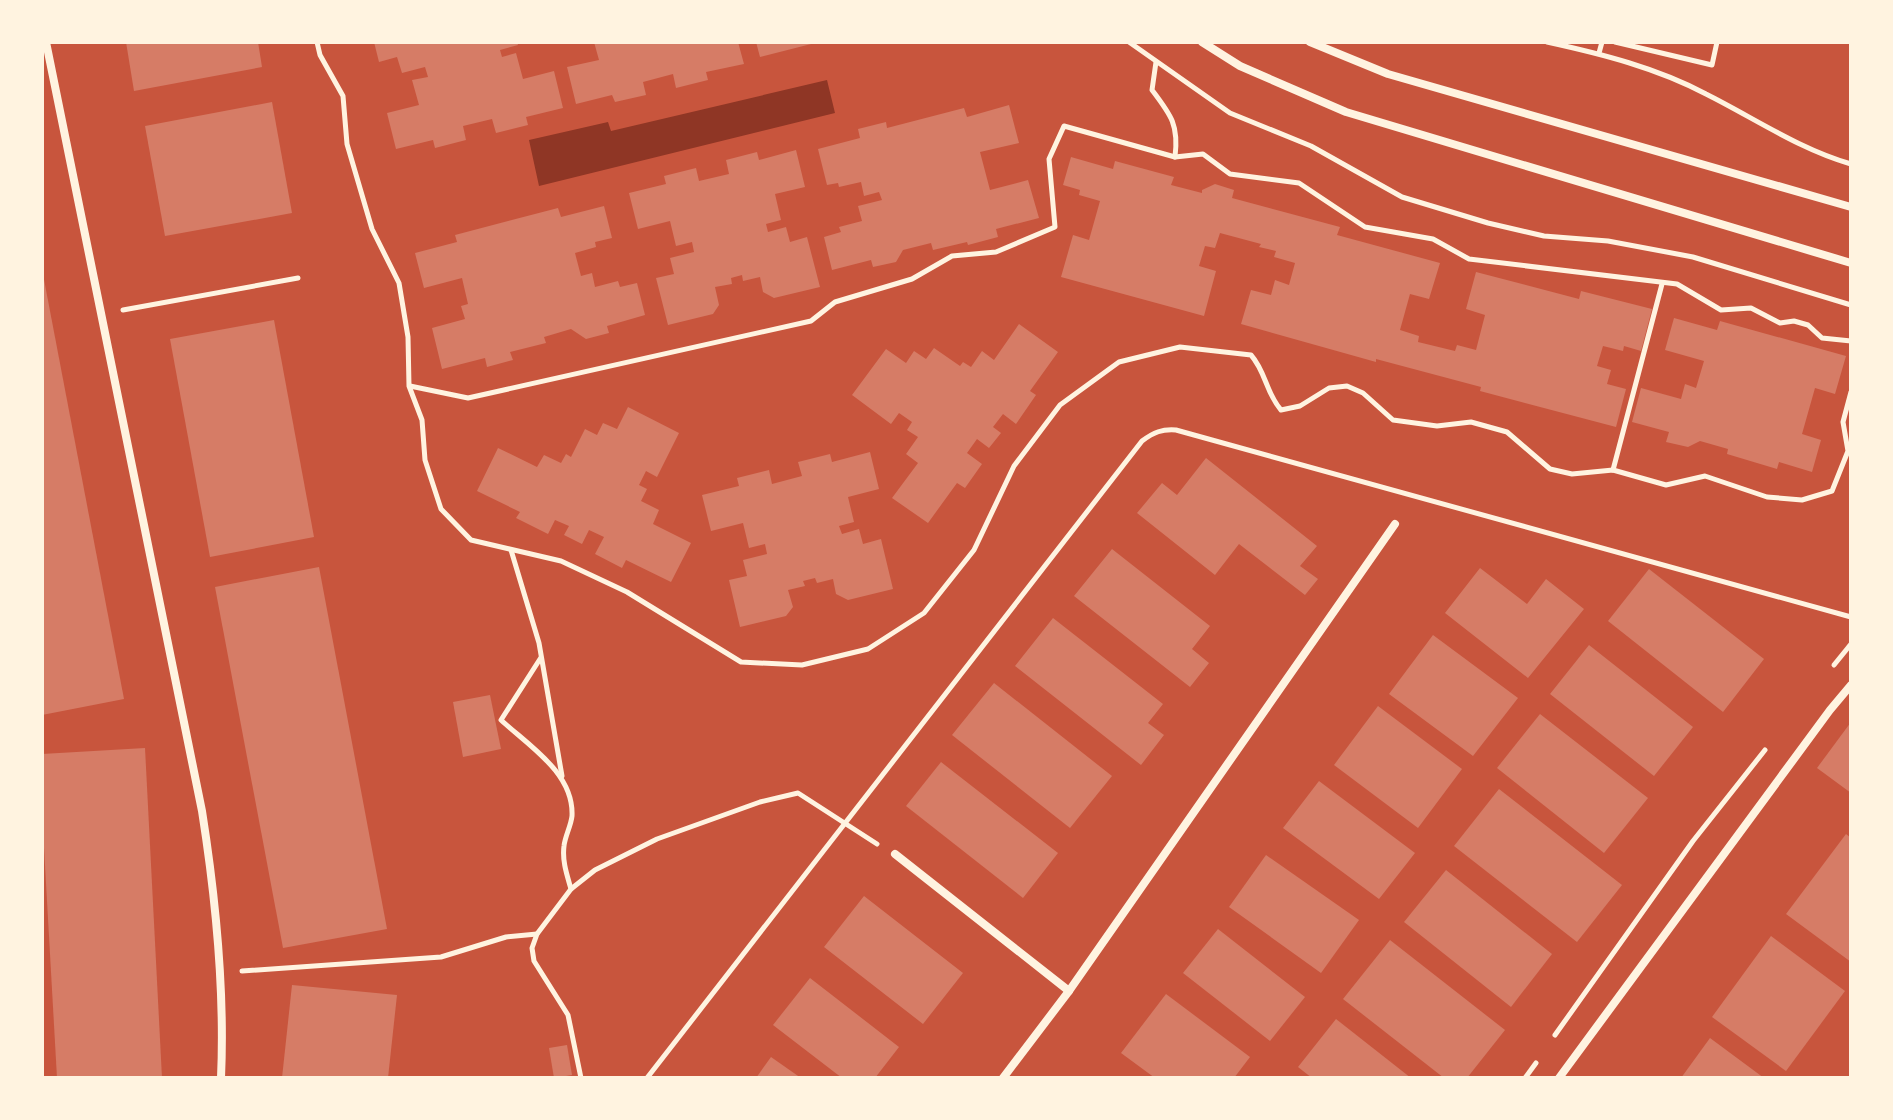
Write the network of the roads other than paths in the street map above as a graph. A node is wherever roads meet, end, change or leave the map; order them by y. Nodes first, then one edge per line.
1 (46, 42) edge
2 (1202, 42) edge
3 (1310, 42) edge
4 (1851, 207) edge
5 (1851, 263) edge
6 (1395, 524) dead end
7 (1851, 685) edge
8 (895, 854) road end
9 (1069, 991) junction
10 (221, 1078) edge
11 (1003, 1078) edge
12 (1559, 1078) edge

1 - 10 street
2 - 5 street
3 - 4 street
6 - 9 street
7 - 12 street
8 - 9 street
9 - 11 street

